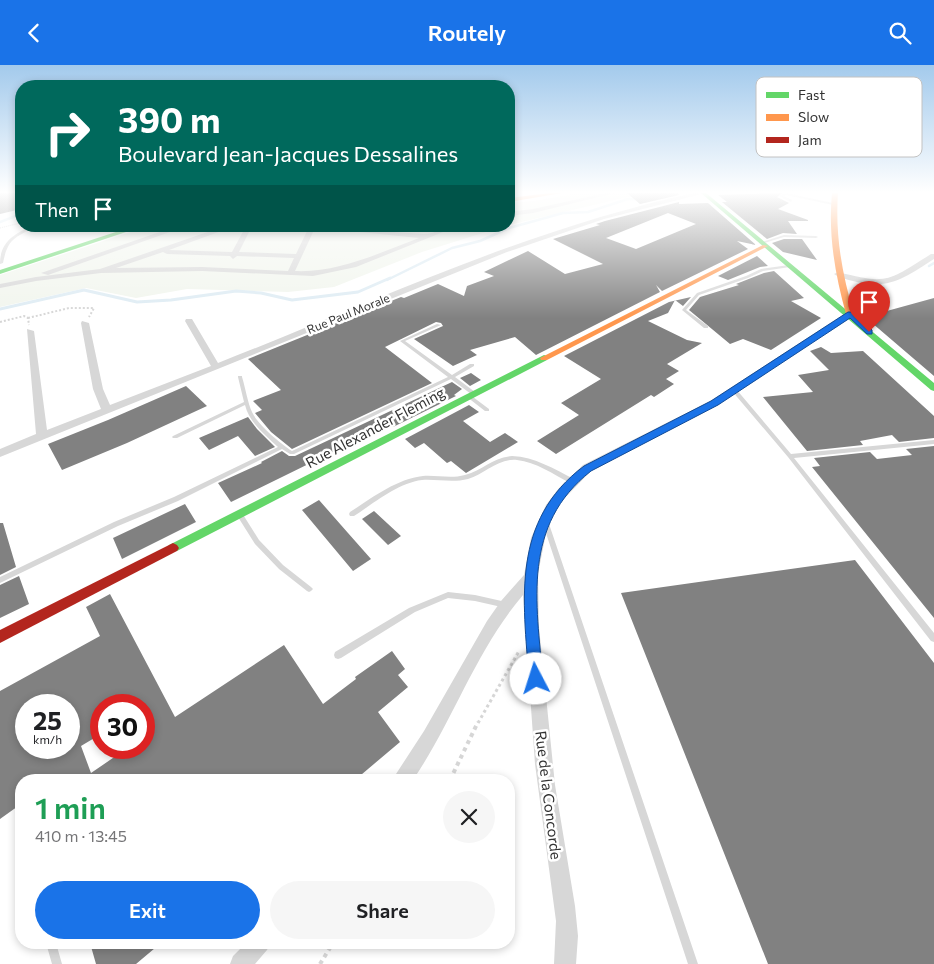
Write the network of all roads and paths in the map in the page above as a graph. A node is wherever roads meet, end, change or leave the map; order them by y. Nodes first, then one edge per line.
1 (16, 235) edge
2 (91, 235) edge
3 (109, 235) edge
4 (157, 235) edge
5 (207, 235) edge
6 (245, 235) edge
7 (307, 235) edge
8 (417, 235) edge
9 (547, 235) edge
10 (751, 235) edge
11 (836, 235) edge
12 (429, 236) joint
13 (816, 237) dead end
14 (763, 245) junction
15 (160, 252) junction
16 (236, 252) junction
17 (300, 256) junction
18 (934, 256) edge
19 (138, 260) junction
20 (0, 266) edge
21 (789, 266) junction
22 (132, 270) junction
23 (224, 270) junction
24 (101, 271) junction
25 (290, 274) junction
26 (838, 274) junction
27 (22, 283) junction
28 (0, 286) edge
29 (850, 314) junction
30 (28, 318) junction
31 (188, 321) dead end
32 (0, 322) edge
33 (85, 323) joint
34 (439, 325) dead end
35 (706, 327) dead end
36 (30, 331) joint
37 (472, 365) dead end
38 (216, 367) junction
39 (240, 377) dead end
40 (452, 377) junction
41 (934, 388) edge
42 (734, 389) junction
43 (470, 395) junction
44 (247, 402) junction
45 (106, 409) junction
46 (488, 410) dead end
47 (42, 436) junction
48 (175, 437) dead end
49 (934, 442) edge
50 (282, 447) junction
51 (0, 453) edge
52 (790, 456) junction
53 (572, 481) junction
54 (352, 514) dead end
55 (240, 515) junction
56 (544, 520) junction
57 (531, 576) junction
58 (0, 580) edge
59 (309, 589) dead end
60 (506, 605) junction
61 (532, 633) junction
62 (0, 637) edge
63 (934, 639) edge
64 (338, 655) dead end
65 (406, 774) edge
66 (453, 774) edge
67 (53, 949) edge
68 (255, 949) edge
69 (329, 949) edge
70 (57, 964) edge
71 (241, 964) edge
72 (320, 964) edge
73 (565, 964) edge
74 (692, 964) edge

1 - 20 lane
2 - 20 street
3 - 20 street
4 - 27 street
5 - 15 street
6 - 16 street
7 - 17 street
8 - 12 street
9 - 38 street, Rue Paul Morale
10 - 14 street
11 - 26 street
12 - 25 street
13 - 14 lane
14 - 21 street
14 - 43 street, Rue Alexander Fleming
15 - 16 street
15 - 19 street
16 - 17 street
16 - 23 street
17 - 25 street
18 - 26 street
19 - 22 street
19 - 24 street
21 - 29 street
21 - 35 lane
22 - 23 street
22 - 24 street
23 - 25 street
24 - 27 street
26 - 29 street
27 - 28 street
29 - 41 street
29 - 42 street, Rue de la Concorde
30 - 32 path
30 - 33 path
30 - 36 path
31 - 38 street
33 - 45 street
34 - 40 lane
36 - 47 street
37 - 40 lane
38 - 45 street, Rue Paul Morale
39 - 44 lane
40 - 43 lane
40 - 50 lane
42 - 52 lane
42 - 53 street, Rue de la Concorde
43 - 46 lane
43 - 55 street, Rue Alexander Fleming
44 - 48 lane
44 - 50 lane
45 - 47 street, Rue Paul Morale
47 - 51 street, Rue Paul Morale
49 - 52 lane
50 - 58 lane
52 - 63 lane
53 - 54 lane
53 - 56 street, Rue de la Concorde
55 - 59 lane
55 - 62 street, Rue Alexander Fleming
56 - 57 street, Rue de la Concorde
56 - 74 lane
57 - 60 street
57 - 61 street, Rue de la Concorde
60 - 64 lane
60 - 65 street
61 - 66 path
61 - 73 street, Rue de la Concorde
67 - 70 lane
68 - 71 street
69 - 72 path

